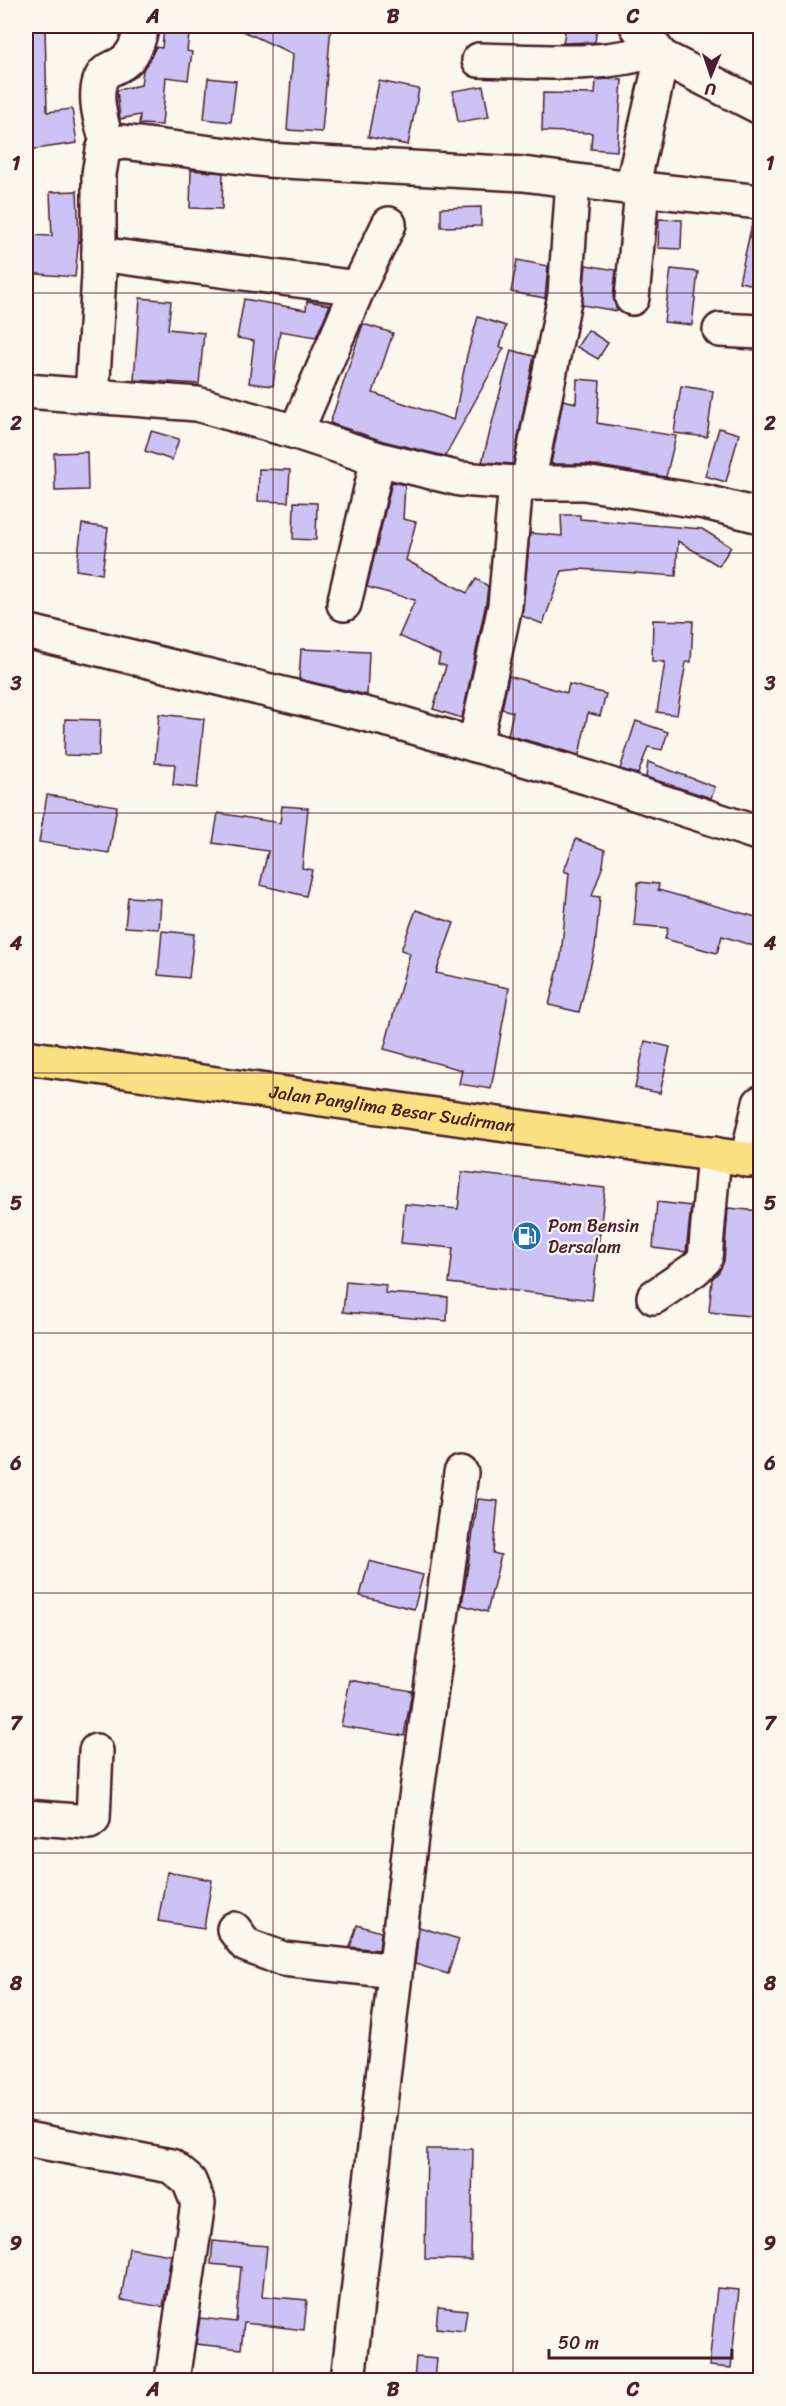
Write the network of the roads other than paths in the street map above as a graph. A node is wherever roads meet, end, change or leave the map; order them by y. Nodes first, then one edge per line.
1 (142, 26) edge
2 (653, 40) edge
3 (479, 60) dead end
4 (760, 106) edge
5 (108, 145) junction
6 (573, 181) junction
7 (637, 189) junction
8 (760, 202) edge
9 (389, 224) dead end
10 (99, 254) junction
11 (358, 288) junction
12 (632, 298) dead end
13 (720, 330) dead end
14 (760, 332) edge
15 (26, 391) edge
16 (92, 396) junction
17 (296, 432) junction
18 (378, 459) junction
19 (522, 483) junction
20 (760, 516) edge
21 (344, 604) dead end
22 (26, 631) edge
23 (475, 745) junction
24 (760, 834) edge
25 (26, 1057) edge
26 (760, 1103) edge
27 (714, 1154) junction
28 (754, 1161) edge
29 (654, 1297) dead end
30 (461, 1473) dead end
31 (96, 1751) dead end
32 (26, 1817) edge
33 (234, 1929) dead end
34 (394, 1971) junction
35 (26, 2139) edge
36 (172, 2380) edge
37 (348, 2380) edge

1 - 5 street
2 - 3 street
2 - 4 street
2 - 7 street
5 - 6 street
5 - 10 street
6 - 7 street
6 - 19 street
7 - 8 street
7 - 12 street
9 - 11 street
10 - 11 street
10 - 16 street
11 - 17 street
13 - 14 street
15 - 16 street
16 - 17 street
17 - 18 street
18 - 19 street
18 - 21 street
19 - 20 street
19 - 23 street
22 - 23 street
23 - 24 street
25 - 27 main road, Jalan Panglima Besar Sudirman
26 - 28 street
27 - 28 main road, Jalan Panglima Besar Sudirman
27 - 29 street
30 - 34 street
31 - 32 street
33 - 34 street
34 - 37 street
35 - 36 street

